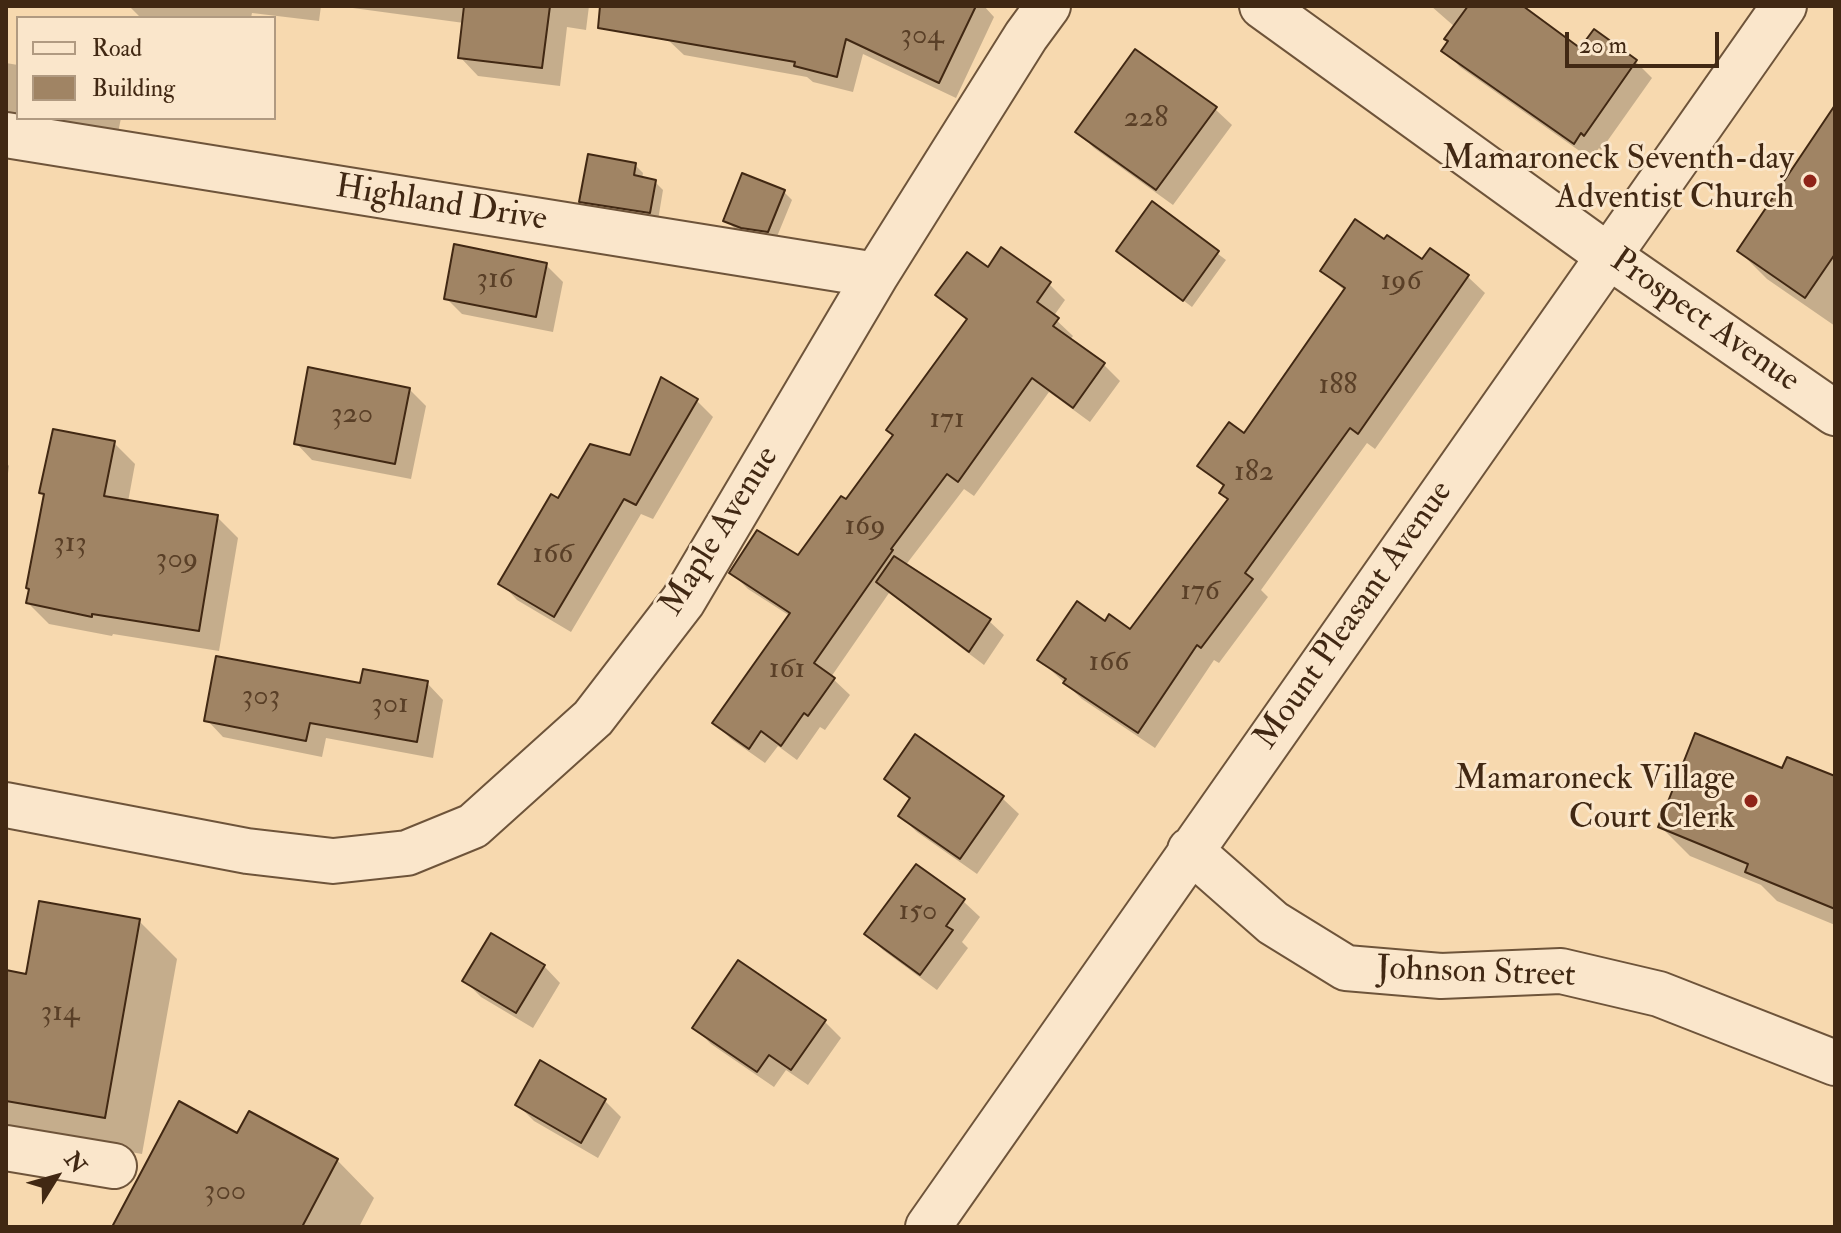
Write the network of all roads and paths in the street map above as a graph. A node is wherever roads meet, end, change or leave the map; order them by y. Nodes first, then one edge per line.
1 (1048, 6) edge
2 (1262, 6) edge
3 (1784, 6) edge
4 (6, 135) edge
5 (1607, 255) junction
6 (876, 275) junction
7 (1835, 413) edge
8 (6, 805) edge
9 (1190, 850) junction
10 (1835, 1063) edge
11 (6, 1148) edge
12 (114, 1166) dead end
13 (928, 1227) edge

1 - 6 street, Maple Avenue
2 - 5 street, Prospect Avenue
3 - 5 street, Mount Pleasant Avenue
4 - 6 street, Highland Drive
5 - 7 street, Prospect Avenue
5 - 9 street, Mount Pleasant Avenue
6 - 8 street, Maple Avenue
9 - 10 street, Johnson Street
9 - 13 street, Mount Pleasant Avenue
11 - 12 street

